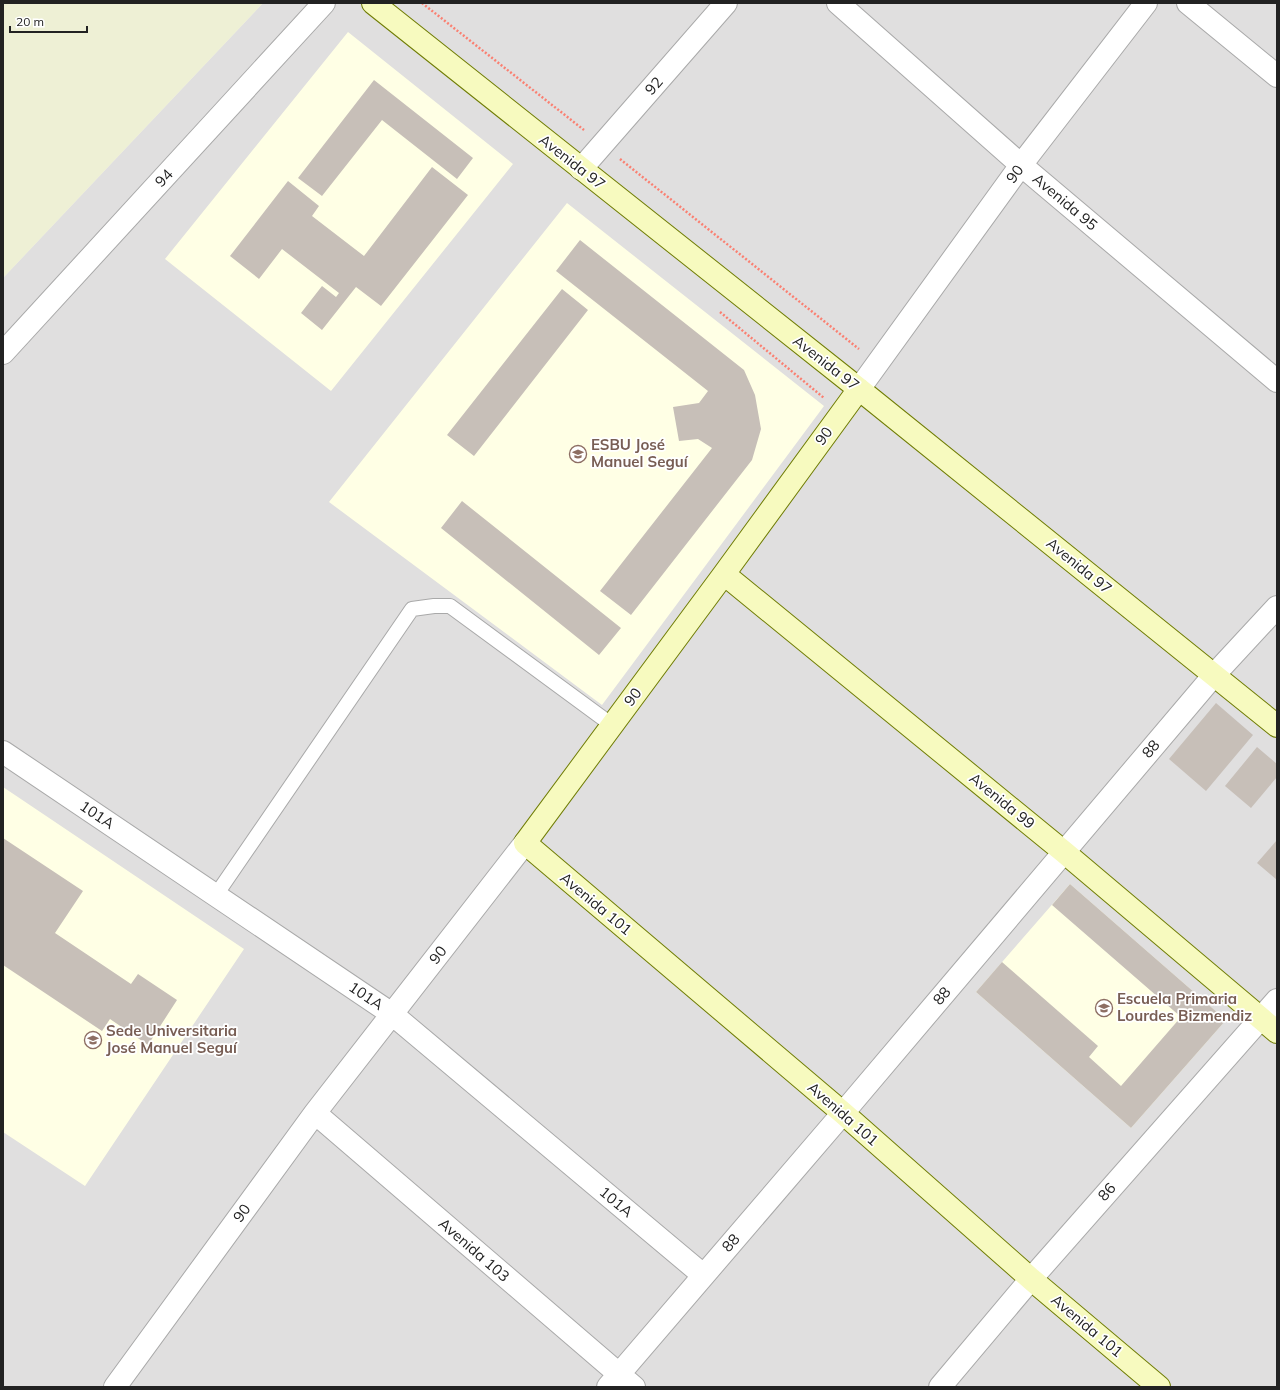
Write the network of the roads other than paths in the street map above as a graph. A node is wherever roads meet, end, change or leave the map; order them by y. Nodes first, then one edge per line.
1 (324, 3) edge
2 (372, 3) edge
3 (726, 3) edge
4 (838, 3) edge
5 (1146, 3) edge
6 (1188, 3) edge
7 (1277, 76) edge
8 (1021, 165) junction
9 (581, 169) junction
10 (3, 353) edge
11 (1277, 381) edge
12 (859, 389) junction
13 (724, 574) junction
14 (1277, 607) edge
15 (1214, 675) junction
16 (612, 725) junction
17 (1277, 726) edge
18 (3, 752) edge
19 (525, 843) junction
20 (1064, 852) junction
21 (216, 895) junction
22 (1277, 1000) edge
23 (392, 1014) junction
24 (1261, 1018) junction
25 (1277, 1032) edge
26 (316, 1113) junction
27 (843, 1113) junction
28 (703, 1275) junction
29 (1031, 1278) junction
30 (620, 1383) edge
31 (115, 1387) edge
32 (940, 1387) edge
33 (1158, 1387) edge

1 - 10 street, 94
2 - 9 main road, Avenida 97
3 - 9 street, 92
4 - 8 street, Avenida 95
5 - 8 street, 90
6 - 7 street
8 - 11 street, Avenida 95
8 - 12 street, 90
9 - 12 main road, Avenida 97
12 - 13 main road, 90
12 - 15 main road, Avenida 97
13 - 16 main road, 90
13 - 20 main road, Avenida 99
14 - 15 street, 88
15 - 17 main road, Avenida 97
15 - 20 street, 88
16 - 19 main road, 90
16 - 21 lane
18 - 21 street, 101A
19 - 23 street, 90
19 - 27 main road, Avenida 101
20 - 24 main road, Avenida 99
20 - 27 street, 88
21 - 23 street, 101A
22 - 24 street, 86
23 - 26 street, 90
23 - 28 street, 101A
24 - 25 main road, Avenida 99
24 - 29 street, 86
26 - 30 street, Avenida 103
26 - 31 street, 90
27 - 28 street, 88
27 - 29 main road, Avenida 101
28 - 30 street, 88
29 - 32 street, 86
29 - 33 main road, Avenida 101

